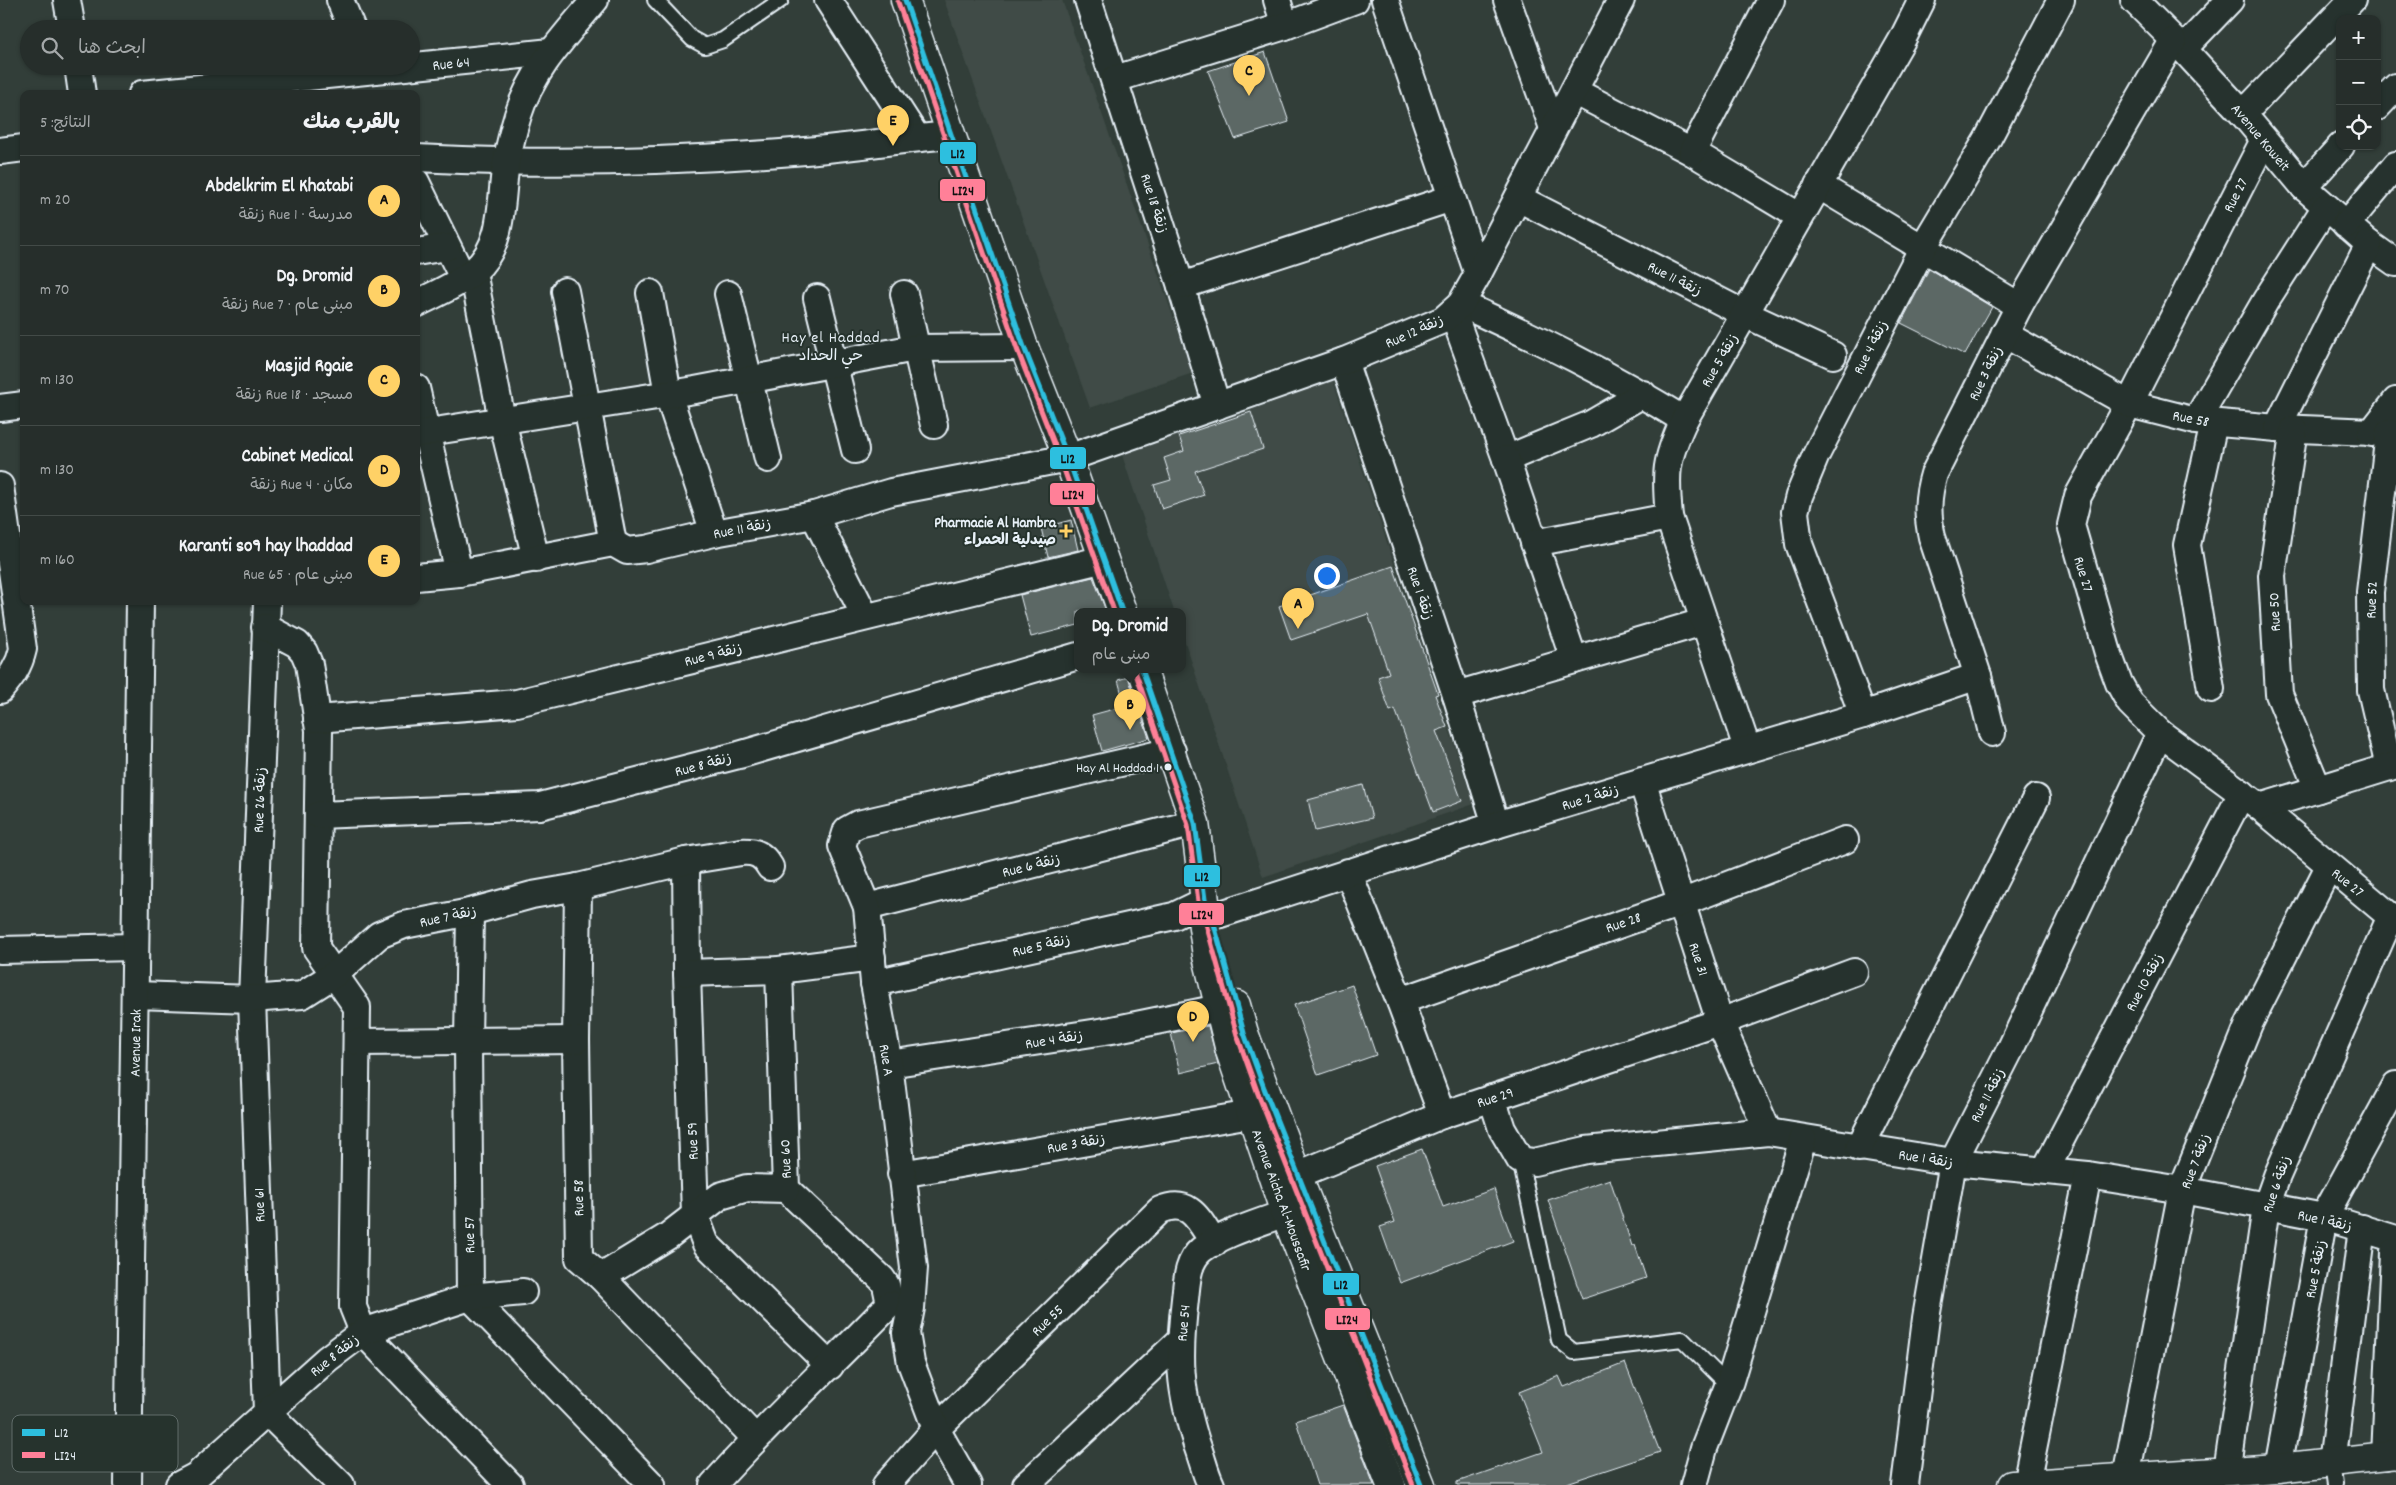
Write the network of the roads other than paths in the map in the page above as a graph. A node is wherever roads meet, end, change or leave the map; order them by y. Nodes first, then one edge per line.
1 (67, 0) edge
2 (340, 0) edge
3 (595, 0) edge
4 (655, 0) edge
5 (781, 0) edge
6 (828, 0) edge
7 (904, 0) edge
8 (1088, 0) edge
9 (1277, 0) edge
10 (1355, 0) edge
11 (1385, 0) edge
12 (1507, 0) edge
13 (1620, 0) edge
14 (1771, 0) edge
15 (1922, 0) edge
16 (2061, 0) edge
17 (2134, 0) edge
18 (2230, 0) edge
19 (2352, 0) edge
20 (70, 20) edge
21 (348, 20) edge
22 (1285, 26) junction
23 (2178, 45) junction
24 (552, 52) junction
25 (420, 70) edge
26 (79, 75) edge
27 (386, 75) edge
28 (372, 77) edge
29 (1115, 79) junction
30 (2396, 87) edge
31 (81, 90) edge
32 (196, 90) edge
33 (1574, 91) junction
34 (2379, 105) edge
35 (2242, 114) junction
36 (1553, 128) junction
37 (951, 135) junction
38 (917, 138) junction
39 (2264, 140) junction
40 (20, 148) edge
41 (2337, 150) edge
42 (0, 151) edge
43 (1692, 152) junction
44 (420, 158) edge
45 (506, 163) junction
46 (2396, 165) edge
47 (1818, 184) junction
48 (2304, 187) junction
49 (420, 190) edge
50 (1452, 198) junction
51 (1518, 198) junction
52 (2325, 208) junction
53 (1799, 216) junction
54 (2346, 226) junction
55 (2369, 244) junction
56 (447, 247) junction
57 (1923, 247) junction
58 (420, 251) edge
59 (2396, 263) edge
60 (1478, 274) junction
61 (468, 275) junction
62 (1181, 286) junction
63 (565, 291) dead end
64 (650, 293) dead end
65 (728, 294) dead end
66 (904, 294) dead end
67 (817, 298) dead end
68 (420, 302) edge
69 (2019, 306) junction
70 (1457, 308) junction
71 (1745, 314) junction
72 (2004, 334) junction
73 (1024, 347) junction
74 (915, 348) junction
75 (1833, 355) dead end
76 (1344, 361) junction
77 (833, 364) junction
78 (748, 380) junction
79 (668, 394) junction
80 (1643, 394) junction
81 (2396, 402) edge
82 (2129, 404) junction
83 (20, 406) edge
84 (1218, 406) junction
85 (587, 407) junction
86 (0, 408) edge
87 (502, 420) junction
88 (1684, 420) junction
89 (2205, 422) junction
90 (934, 425) dead end
91 (2286, 428) junction
92 (421, 433) edge
93 (2385, 433) edge
94 (855, 450) dead end
95 (1068, 458) junction
96 (768, 459) dead end
97 (1506, 459) junction
98 (0, 486) edge
99 (814, 515) junction
100 (1669, 517) junction
101 (714, 533) junction
102 (613, 543) junction
103 (1534, 543) junction
104 (536, 559) junction
105 (1104, 559) junction
106 (459, 573) junction
107 (420, 577) edge
108 (140, 605) edge
109 (267, 605) edge
110 (1121, 608) edge
111 (865, 616) junction
112 (1703, 622) junction
113 (265, 628) junction
114 (1074, 657) edge
115 (1574, 660) junction
116 (1143, 673) edge
117 (1978, 676) junction
118 (2211, 689) dead end
119 (0, 690) edge
120 (1456, 695) junction
121 (1863, 715) junction
122 (317, 719) junction
123 (1992, 733) dead end
124 (2160, 733) junction
125 (1747, 748) junction
126 (1172, 751) junction
127 (2392, 766) edge
128 (1642, 781) junction
129 (2318, 789) junction
130 (2036, 798) dead end
131 (2251, 800) junction
132 (318, 815) junction
133 (1194, 823) junction
134 (1496, 825) junction
135 (1845, 840) dead end
136 (686, 861) junction
137 (770, 866) dead end
138 (2329, 866) junction
139 (1348, 872) junction
140 (578, 887) junction
141 (1681, 903) junction
142 (866, 907) junction
143 (1206, 911) junction
144 (470, 912) junction
145 (2393, 919) edge
146 (135, 947) junction
147 (0, 950) edge
148 (780, 970) junction
149 (873, 970) junction
150 (1854, 972) dead end
151 (335, 974) junction
152 (687, 974) junction
153 (136, 996) junction
154 (252, 999) junction
155 (1400, 1001) junction
156 (1219, 1008) junction
157 (1720, 1022) junction
158 (576, 1040) junction
159 (358, 1042) junction
160 (468, 1042) junction
161 (889, 1064) junction
162 (2396, 1085) edge
163 (1492, 1098) junction
164 (1251, 1114) junction
165 (1442, 1115) junction
166 (1768, 1132) junction
167 (1803, 1139) junction
168 (1859, 1148) junction
169 (1520, 1160) junction
170 (1953, 1162) junction
171 (2045, 1170) junction
172 (901, 1174) junction
173 (2088, 1175) junction
174 (1286, 1180) junction
175 (786, 1189) junction
176 (2182, 1190) junction
177 (2266, 1207) junction
178 (1285, 1213) junction
179 (695, 1215) junction
180 (2324, 1217) junction
181 (2362, 1228) junction
182 (2395, 1242) edge
183 (1214, 1243) junction
184 (601, 1277) junction
185 (523, 1292) dead end
186 (470, 1297) junction
187 (900, 1306) junction
188 (363, 1332) junction
189 (1180, 1341) junction
190 (830, 1366) junction
191 (1730, 1381) junction
192 (267, 1412) junction
193 (129, 1415) edge
194 (936, 1429) junction
195 (755, 1438) junction
196 (2390, 1456) edge
197 (2278, 1468) junction
198 (128, 1472) edge
199 (2228, 1472) junction
200 (2334, 1474) edge
201 (2126, 1477) junction
202 (193, 1482) edge
203 (2019, 1484) edge
204 (128, 1485) edge
205 (341, 1485) edge
206 (510, 1485) edge
207 (652, 1485) edge
208 (713, 1485) edge
209 (886, 1485) edge
210 (968, 1485) edge
211 (1026, 1485) edge
212 (1209, 1485) edge
213 (1391, 1485) edge
214 (1421, 1485) edge
215 (1694, 1485) edge
216 (1905, 1485) edge

1 - 20 street
2 - 21 street
3 - 24 street
4 - 5 lane
6 - 38 street
7 - 37 street
8 - 29 street, Rue 18 زنقة
9 - 22 street
10 - 22 street
11 - 50 street
12 - 36 street
13 - 33 street
14 - 43 street
15 - 47 street, Rue 5 زنقة
16 - 57 street, Rue 4 زنقة
17 - 23 street, Avenue Koweit
18 - 23 street, Rue 3 زنقة
19 - 35 street
22 - 29 street
23 - 35 street, Avenue Koweit
23 - 69 street, Rue 3 زنقة
24 - 25 street, Rue 64
24 - 45 street
26 - 31 street
27 - 28 street, Rue 64
28 - 32 street, Rue 64
29 - 62 street, Rue 18 زنقة
30 - 34 street
33 - 36 street
33 - 43 street
35 - 39 street, Avenue Koweit
36 - 51 street
37 - 38 street
37 - 73 street
38 - 45 street
39 - 48 street, Avenue Koweit
39 - 82 street, Rue 27
40 - 42 street
41 - 48 street
43 - 53 street
44 - 45 street
45 - 61 street
46 - 54 street
47 - 53 street, Rue 5 زنقة
47 - 57 street
48 - 52 street, Avenue Koweit
49 - 56 street
50 - 60 street
50 - 62 street
51 - 60 street
51 - 71 street, Rue 11 زنقة
52 - 54 street, Avenue Koweit
52 - 89 street
53 - 71 street, Rue 5 زنقة
54 - 55 street, Avenue Koweit
55 - 59 street, Avenue Koweit
55 - 91 street, Rue 50
56 - 58 street
56 - 61 street
57 - 69 street
57 - 121 street, Rue 4 زنقة
60 - 70 street
61 - 68 street
61 - 87 street
62 - 84 street, Rue 18 زنقة
63 - 85 street
64 - 79 street
65 - 78 street
66 - 74 street
67 - 77 street
69 - 72 street, Rue 3 زنقة
70 - 76 street, Rue 12 زنقة
70 - 80 street
70 - 97 street
71 - 75 street, Rue 11 زنقة
71 - 88 street, Rue 5 زنقة
72 - 82 street, Rue 58
72 - 117 street, Rue 3 زنقة
73 - 74 street
73 - 95 street
74 - 77 street
74 - 90 street
76 - 84 street, Rue 12 زنقة
76 - 120 street, Rue 1 زنقة
77 - 78 street
77 - 94 street
78 - 79 street
78 - 96 street
79 - 85 street
79 - 101 street
80 - 88 street
80 - 97 street
81 - 93 street
82 - 89 street, Rue 58
82 - 124 street, Rue 27
83 - 86 street
84 - 95 street, Rue 12 زنقة
85 - 87 street
85 - 102 street
87 - 92 street
87 - 104 street
88 - 100 street, Rue 5 زنقة
89 - 91 street, Rue 58
89 - 118 street
91 - 93 street, Rue 58
91 - 129 street, Rue 50
92 - 106 street
93 - 127 street, Rue 52
95 - 99 street, Rue 11 زنقة
95 - 105 street
97 - 103 street
98 - 119 street
99 - 101 street, Rue 11 زنقة
99 - 111 street
100 - 103 street
100 - 112 street, Rue 5 زنقة
101 - 102 street, Rue 11 زنقة
102 - 104 street, Rue 11 زنقة
103 - 115 street
104 - 106 street, Rue 11 زنقة
105 - 110 street
105 - 111 street, Rue 9 زنقة
106 - 107 street, Rue 11 زنقة
108 - 146 street, Avenue Irak
109 - 113 street, Rue 26 زنقة
111 - 122 street, Rue 9 زنقة
112 - 115 street
112 - 125 street, Rue 5 زنقة
113 - 122 street
113 - 154 street, Rue 26 زنقة
114 - 132 street, Rue 8 زنقة
115 - 120 street
116 - 126 street, Avenue Aicha Al-Moussafir
117 - 121 street, Rue 2 زنقة
117 - 123 street, Rue 3 زنقة
120 - 134 street, Rue 1 زنقة
121 - 125 street, Rue 2 زنقة
122 - 132 street
124 - 131 street, Rue 27
124 - 170 street, Rue 11 زنقة
125 - 128 street, Rue 2 زنقة
126 - 133 street, Avenue Aicha Al-Moussafir
126 - 142 street, Rue A
127 - 129 street
128 - 134 street, Rue 2 زنقة
128 - 141 street, Rue 31
129 - 131 street
130 - 168 street
131 - 138 street, Rue 27
131 - 171 street, Rue 10 زنقة
132 - 151 street
133 - 142 street, Rue 6 زنقة
133 - 143 street, Avenue Aicha Al-Moussafir
134 - 139 street, Rue 2 زنقة
135 - 141 street, Rue 28
136 - 137 street, Rue 7 زنقة
136 - 140 street, Rue 7 زنقة
136 - 152 street, Rue 59
138 - 145 street, Rue 27
138 - 176 street, Rue 7 زنقة
139 - 143 street, Rue 2 زنقة
139 - 155 street
140 - 144 street, Rue 7 زنقة
140 - 158 street, Rue 58
141 - 155 street, Rue 28
141 - 157 street, Rue 31
142 - 149 street, Rue A
143 - 149 street, Rue 5 زنقة
143 - 156 street, Avenue Aicha Al-Moussafir
143 - 174 street, Avenue Aicha Al-Moussafir
144 - 151 street, Rue 7 زنقة
144 - 160 street, Rue 57
145 - 177 street, Rue 6 زنقة
146 - 147 street
146 - 153 street, Avenue Irak
148 - 149 street, Rue 5 زنقة
148 - 152 street, Rue 5 زنقة
148 - 175 street, Rue 60
149 - 161 street, Rue A
150 - 157 street, Rue 29
151 - 154 street, Rue 7 زنقة
151 - 159 street
152 - 179 street, Rue 59
153 - 154 street, Rue 7 زنقة
153 - 193 street, Avenue Irak
154 - 192 street, Rue 61
155 - 165 street
156 - 161 street, Rue 4 زنقة
156 - 164 street, Avenue Aicha Al-Moussafir
157 - 163 street, Rue 29
157 - 166 street, Rue 31
158 - 160 street
158 - 184 street, Rue 58
159 - 160 street
159 - 188 street
160 - 186 street, Rue 57
161 - 172 street, Rue A
162 - 180 street, Rue 5 زنقة
163 - 165 street, Rue 29
163 - 169 street
164 - 172 street, Rue 3 زنقة
164 - 174 street, Avenue Aicha Al-Moussafir
165 - 174 street, Rue 29
166 - 167 street, Rue 1 زنقة
166 - 169 street, Rue 1 زنقة
167 - 168 street, Rue 1 زنقة
167 - 191 street
168 - 170 street, Rue 1 زنقة
169 - 191 lane
170 - 171 street, Rue 1 زنقة
170 - 216 street, Rue 11 زنقة
171 - 173 street, Rue 1 زنقة
172 - 187 street, Rue A
173 - 176 street, Rue 1 زنقة
173 - 203 street
174 - 178 street, Avenue Aicha Al-Moussafir
174 - 214 street, Avenue Aicha Al-Moussafir
175 - 179 street
175 - 187 street, Rue 60
176 - 177 street, Rue 1 زنقة
176 - 201 street, Rue 7 زنقة
177 - 180 street, Rue 1 زنقة
177 - 199 street, Rue 6 زنقة
178 - 183 street, Rue 54
178 - 213 street, Avenue Aicha Al-Moussafir
179 - 184 street
179 - 190 street, Rue 59
180 - 181 street, Rue 1 زنقة
180 - 197 street, Rue 5 زنقة
181 - 182 street, Rue 1 زنقة
181 - 200 street
182 - 196 street
183 - 189 street, Rue 54
183 - 194 street, Rue 55
184 - 195 street, Rue 58
185 - 186 street, Rue 8 زنقة
186 - 188 street, Rue 8 زنقة
186 - 207 street
187 - 190 street
187 - 194 street, Rue A
188 - 192 street, Rue 8 زنقة
188 - 206 street
189 - 211 street
189 - 212 street, Rue 54
190 - 195 street
191 - 215 street
192 - 202 street, Rue 8 زنقة
192 - 205 street
194 - 209 street, Rue 55
194 - 210 street, Rue A
195 - 208 street
196 - 200 street
197 - 199 street
197 - 200 street
198 - 204 street, Avenue Irak
199 - 201 street
201 - 203 street

